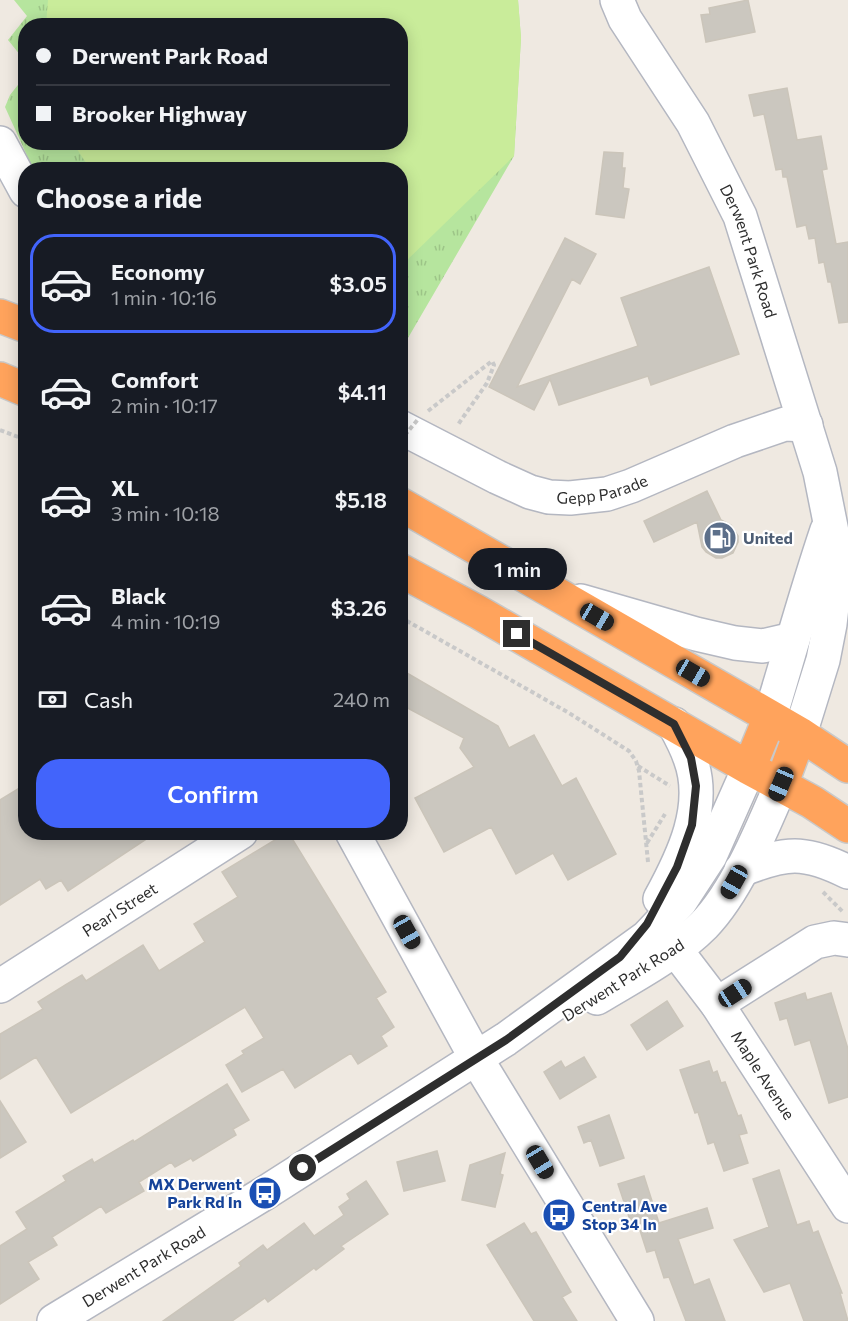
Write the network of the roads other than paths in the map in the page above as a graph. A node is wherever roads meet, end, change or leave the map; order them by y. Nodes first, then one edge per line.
1 (617, 0) edge
2 (0, 143) edge
3 (18, 176) edge
4 (0, 316) edge
5 (18, 323) edge
6 (0, 379) edge
7 (18, 387) edge
8 (410, 423) edge
9 (806, 425) junction
10 (408, 509) edge
11 (835, 524) edge
12 (408, 574) edge
13 (848, 588) edge
14 (559, 595) junction
15 (793, 639) junction
16 (770, 717) junction
17 (674, 724) junction
18 (800, 734) junction
19 (848, 766) edge
20 (749, 768) junction
21 (781, 784) junction
22 (848, 826) edge
23 (228, 840) edge
24 (356, 840) edge
25 (741, 870) junction
26 (848, 872) edge
27 (848, 940) edge
28 (675, 949) junction
29 (620, 957) junction
30 (0, 986) edge
31 (717, 1004) junction
32 (506, 1040) junction
33 (476, 1058) junction
34 (848, 1206) edge
35 (54, 1321) edge
36 (637, 1321) edge

1 - 9 street, Derwent Park Road
2 - 3 street
4 - 5 highway
6 - 7 highway
8 - 9 street, Gepp Parade
9 - 11 street, Derwent Park Road
10 - 14 highway
11 - 13 street
11 - 15 street, Derwent Park Road
11 - 18 street, Derwent Park Road
12 - 17 highway
14 - 15 street
14 - 16 highway
15 - 16 street, Derwent Park Road
16 - 18 highway
16 - 20 highway, Derwent Park Road
17 - 20 highway
17 - 29 street
18 - 19 highway
18 - 21 highway, Derwent Park Road
20 - 21 highway
20 - 29 street, Derwent Park Road
21 - 22 highway
21 - 25 street, Derwent Park Road
23 - 30 street, Pearl Street
24 - 33 street
25 - 26 street
25 - 28 street, Derwent Park Road
27 - 31 street
28 - 31 street, Maple Avenue
28 - 32 street, Derwent Park Road
29 - 32 street, Derwent Park Road
31 - 34 street, Maple Avenue
32 - 33 street, Derwent Park Road
33 - 35 street, Derwent Park Road
33 - 36 street

